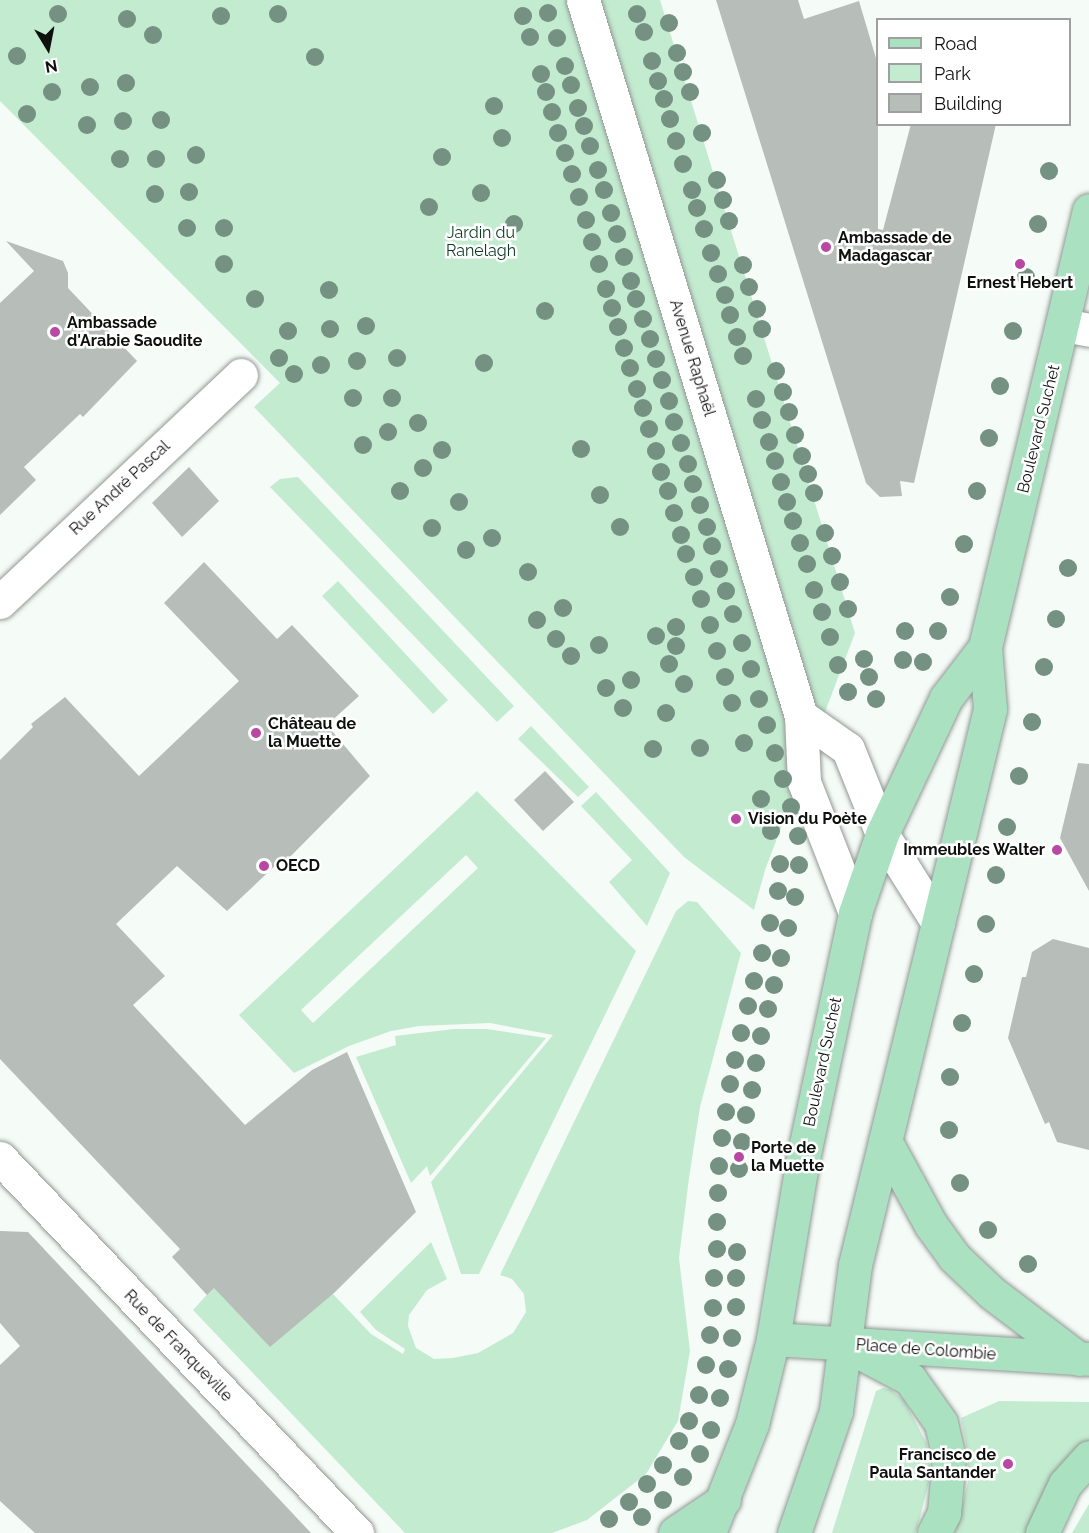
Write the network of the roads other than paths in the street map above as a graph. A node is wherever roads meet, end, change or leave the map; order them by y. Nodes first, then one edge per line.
1 (583, 0) edge
2 (1089, 210) edge
3 (1077, 327) edge
4 (241, 375) dead end
5 (0, 602) edge
6 (986, 647) junction
7 (801, 716) junction
8 (882, 834) junction
9 (855, 913) junction
10 (938, 923) junction
11 (885, 1142) junction
12 (5, 1174) edge
13 (773, 1339) junction
14 (844, 1345) junction
15 (1084, 1359) edge
16 (1089, 1457) edge
17 (724, 1500) junction
18 (357, 1533) edge
19 (675, 1533) edge
20 (709, 1533) edge
21 (794, 1533) edge
22 (934, 1533) edge
23 (1042, 1533) edge

1 - 7 street, Avenue Raphaël
2 - 3 main road, Boulevard Suchet
3 - 6 main road, Boulevard Suchet
4 - 5 street, Rue André Pascal
6 - 8 main road, Boulevard Suchet
6 - 10 main road, Boulevard Suchet
7 - 8 street
7 - 9 street, Avenue Raphaël
8 - 9 main road, Boulevard Suchet
8 - 10 street
9 - 13 main road, Boulevard Suchet
10 - 11 main road, Boulevard Suchet
11 - 14 main road, Boulevard Suchet
11 - 15 main road, Place de Colombie
12 - 18 street, Rue de Franqueville
13 - 14 main road, Place de Colombie
13 - 17 main road, Boulevard Suchet
14 - 15 main road, Place de Colombie
14 - 21 main road, Boulevard Suchet
14 - 22 main road
16 - 23 main road
17 - 19 main road
17 - 20 main road, Boulevard Suchet

